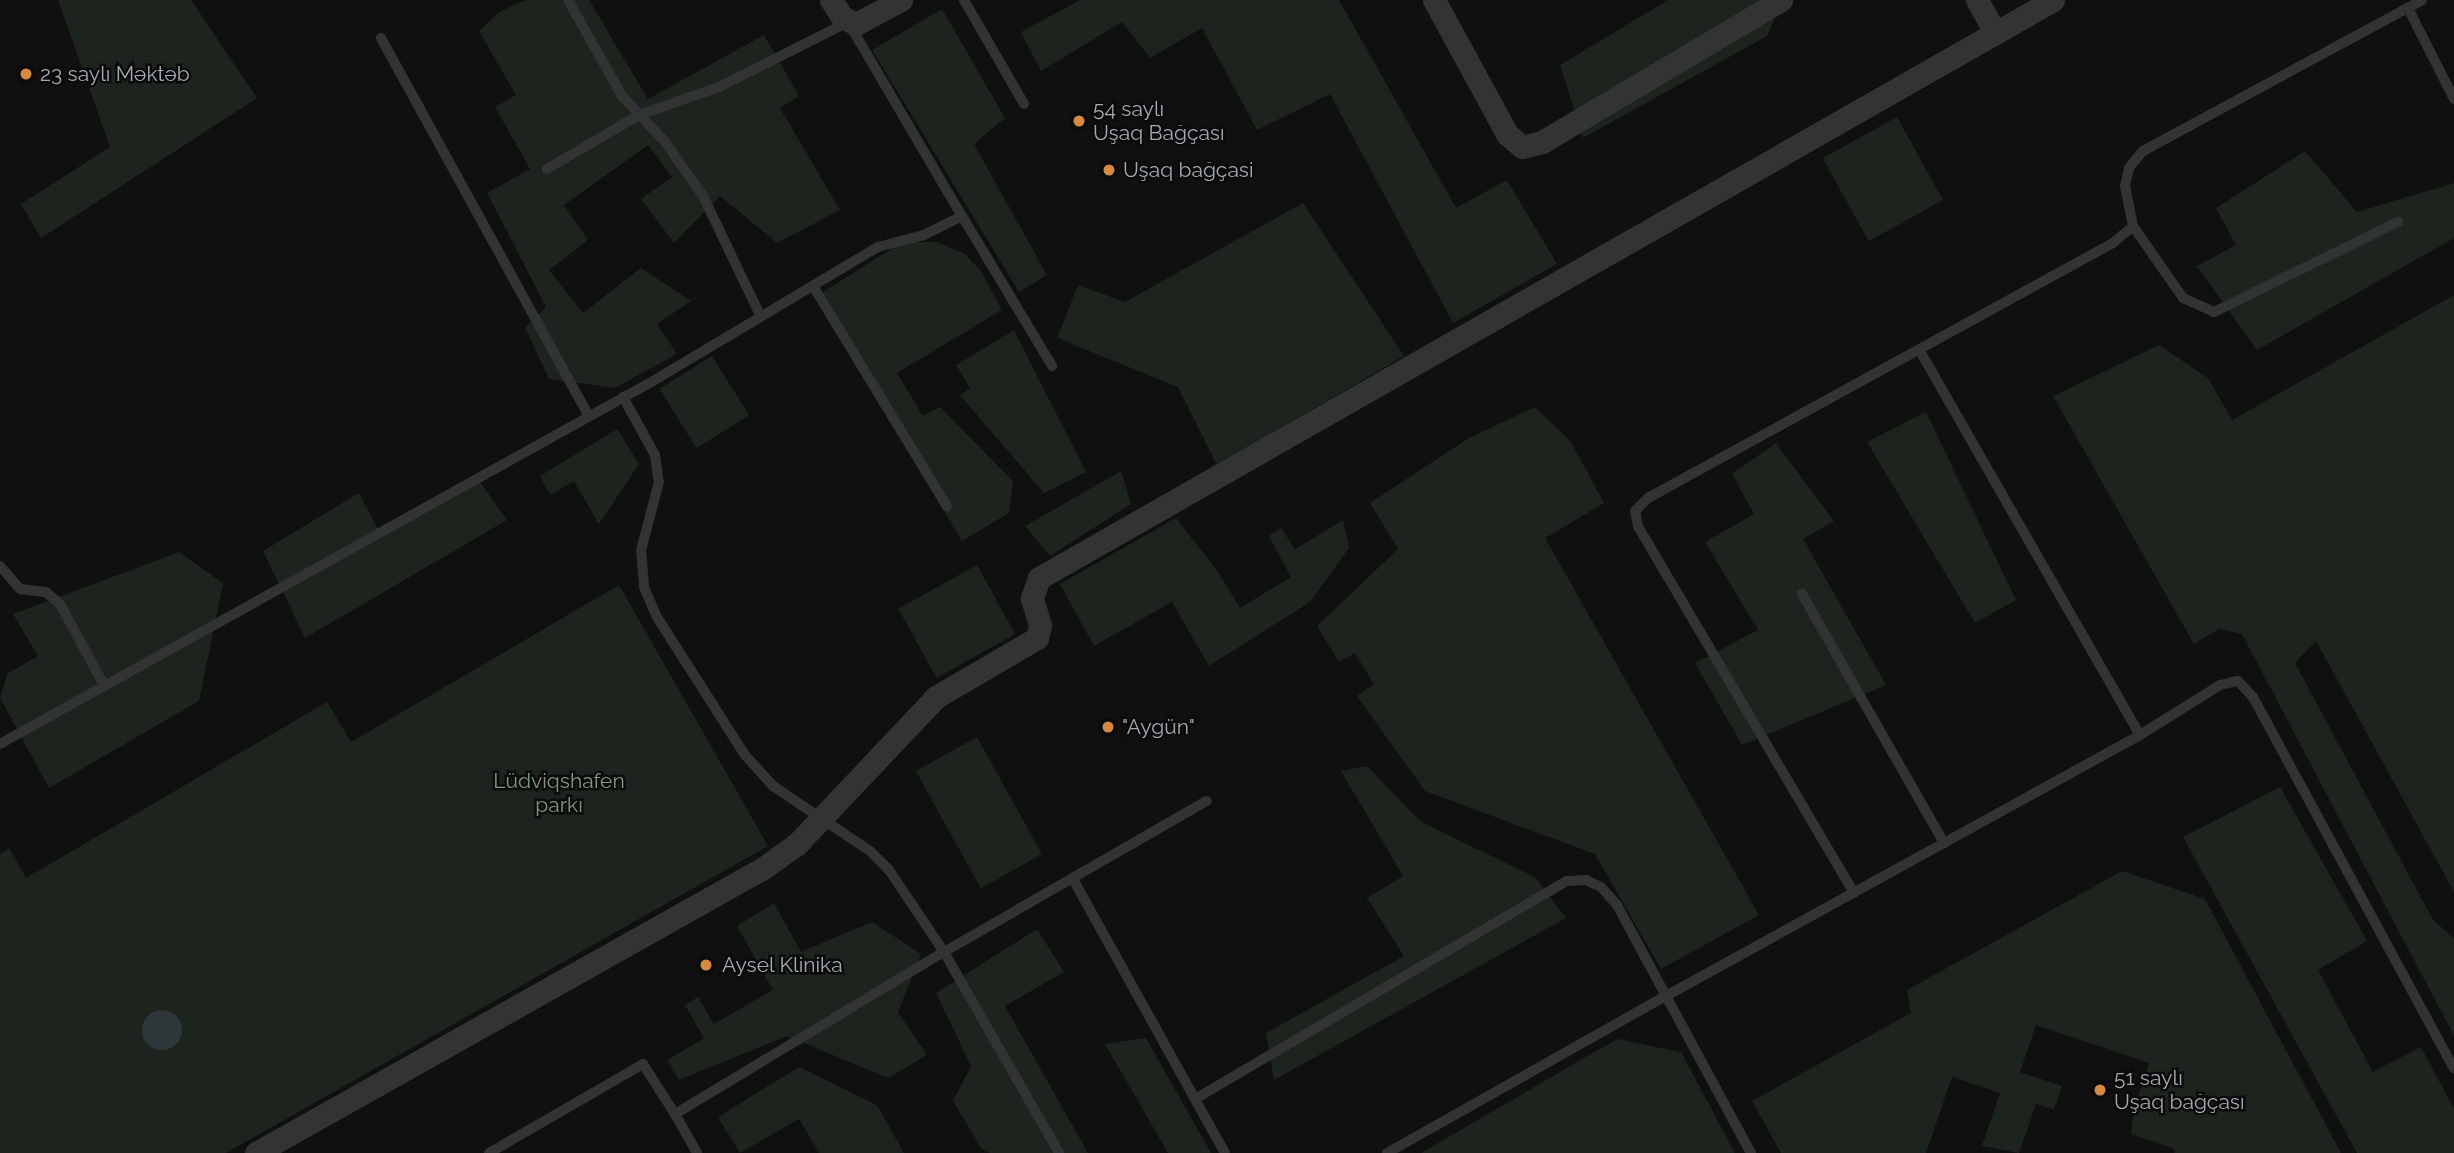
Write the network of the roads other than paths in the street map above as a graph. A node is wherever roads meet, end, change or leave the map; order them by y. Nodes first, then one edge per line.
1 (568, 0) edge
2 (831, 0) edge
3 (901, 0) edge
4 (964, 0) edge
5 (1434, 0) edge
6 (1782, 0) edge
7 (1977, 0) edge
8 (2053, 0) edge
9 (2422, 0) edge
10 (2408, 8) junction
11 (848, 22) junction
12 (1995, 33) junction
13 (381, 38) dead end
14 (2454, 99) edge
15 (1024, 104) dead end
16 (639, 115) junction
17 (547, 170) dead end
18 (962, 216) junction
19 (2398, 222) dead end
20 (2133, 226) junction
21 (813, 286) junction
22 (761, 317) junction
23 (1920, 352) junction
24 (1052, 366) dead end
25 (623, 397) junction
26 (589, 416) junction
27 (947, 506) dead end
28 (0, 566) edge
29 (1802, 594) dead end
30 (104, 685) junction
31 (2140, 735) junction
32 (0, 744) edge
33 (1207, 801) dead end
34 (824, 819) junction
35 (1944, 843) junction
36 (1073, 879) junction
37 (1854, 893) junction
38 (944, 952) junction
39 (1666, 996) junction
40 (2454, 1067) edge
41 (1195, 1099) junction
42 (675, 1114) junction
43 (256, 1153) edge
44 (489, 1153) edge
45 (698, 1153) edge
46 (1059, 1153) edge
47 (1225, 1153) edge
48 (1387, 1153) edge
49 (1751, 1153) edge

1 - 16 lane
2 - 11 street
3 - 11 street
4 - 15 lane
5 - 6 street
7 - 12 street
8 - 12 street
9 - 10 lane
10 - 14 lane
10 - 20 lane
11 - 16 lane
11 - 18 lane
12 - 34 street
13 - 26 lane
16 - 17 lane
16 - 22 lane
18 - 21 lane
18 - 24 lane
19 - 20 lane
20 - 23 lane
21 - 22 lane
21 - 27 lane
22 - 25 lane
23 - 31 lane
23 - 37 lane
25 - 26 lane
25 - 34 lane
26 - 30 lane
28 - 30 lane
29 - 35 lane
30 - 32 lane
31 - 35 lane
31 - 40 lane
33 - 36 lane
34 - 38 lane
34 - 43 street
35 - 37 lane
36 - 38 lane
36 - 41 lane
37 - 39 lane
38 - 42 lane
38 - 46 lane
39 - 41 lane
39 - 48 lane
39 - 49 lane
41 - 47 lane
42 - 44 lane
42 - 45 lane

